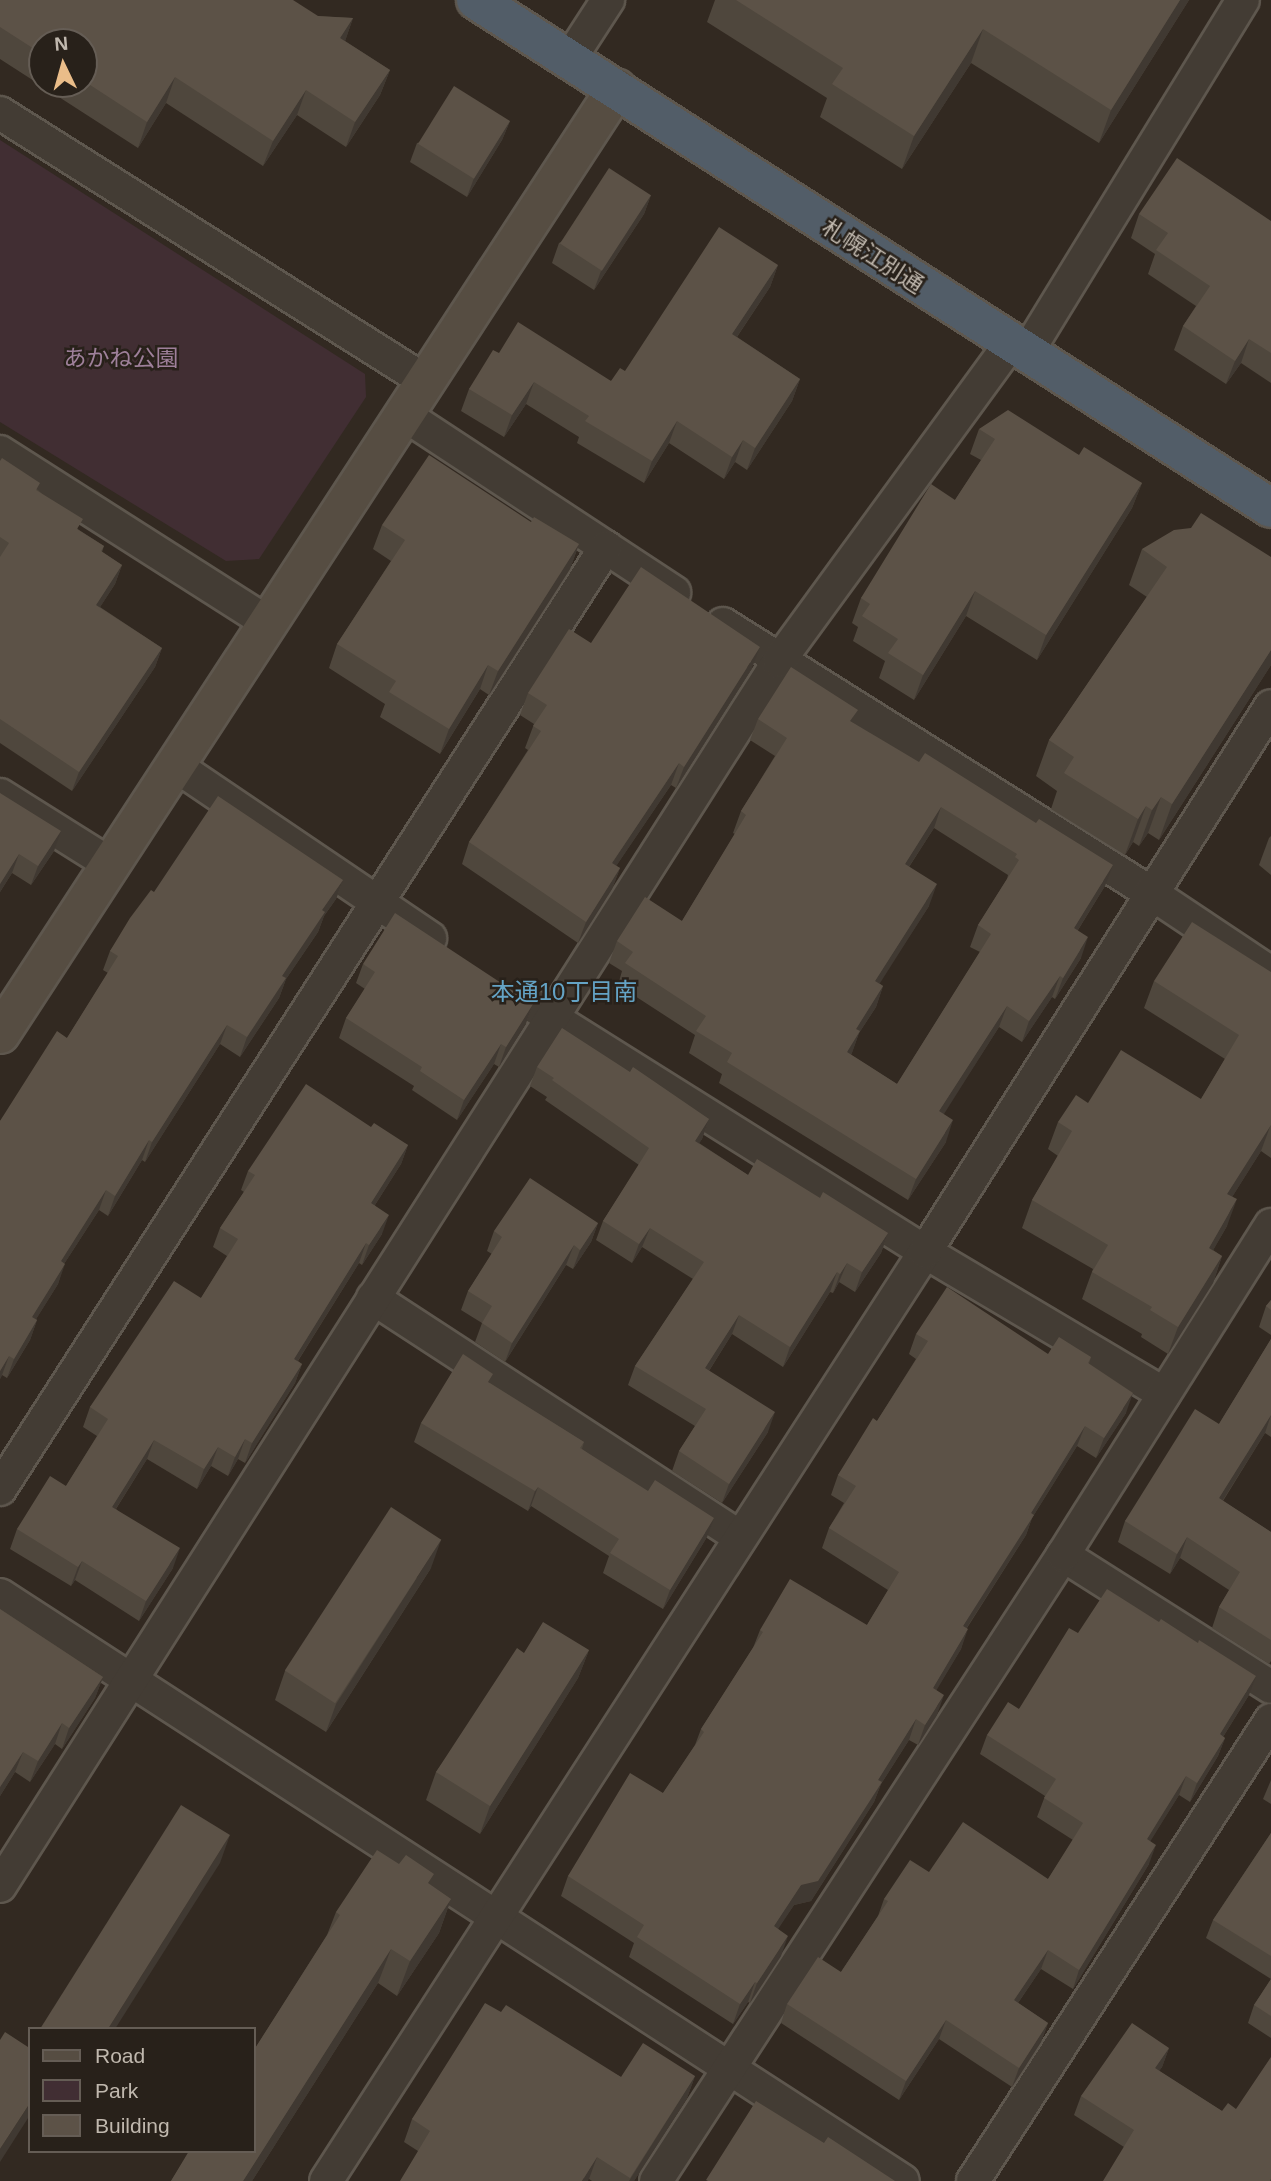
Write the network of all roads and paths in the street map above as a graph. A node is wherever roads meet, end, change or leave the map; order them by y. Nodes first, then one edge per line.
1 (476, 0) edge
2 (608, 0) edge
3 (1243, 0) edge
4 (569, 60) junction
5 (617, 88) junction
6 (0, 113) edge
7 (1018, 349) junction
8 (427, 382) junction
9 (406, 416) junction
10 (0, 452) edge
11 (1271, 508) edge
12 (607, 547) junction
13 (268, 623) junction
14 (779, 661) junction
15 (1271, 706) edge
16 (176, 766) junction
17 (0, 795) edge
18 (110, 864) junction
19 (1151, 893) junction
20 (376, 903) junction
21 (458, 957) edge
22 (1271, 973) edge
23 (505, 987) edge
24 (552, 1018) junction
25 (0, 1034) edge
26 (1271, 1225) edge
27 (925, 1252) junction
28 (373, 1298) junction
29 (1164, 1394) junction
30 (0, 1489) edge
31 (740, 1537) junction
32 (1063, 1555) junction
33 (0, 1595) edge
34 (130, 1680) junction
35 (1271, 1687) edge
36 (1271, 1720) edge
37 (0, 1886) edge
38 (495, 1916) junction
39 (728, 2066) junction
40 (327, 2181) edge
41 (656, 2181) edge
42 (903, 2181) edge
43 (973, 2181) edge

1 - 4 highway, 札幌江別通
2 - 4 street
3 - 7 street
4 - 5 highway, 札幌江別通
5 - 7 highway, 札幌江別通
5 - 8 street
6 - 8 street
7 - 11 highway, 札幌江別通
7 - 14 street
8 - 9 street
9 - 12 street
9 - 13 street
10 - 13 street
12 - 14 street
12 - 20 street
13 - 16 street
14 - 19 street
14 - 24 street
15 - 19 street
16 - 18 street
16 - 20 street
17 - 18 street
18 - 25 street
19 - 22 street
19 - 27 street
20 - 21 street
20 - 30 street
23 - 24 street
24 - 27 street
24 - 28 street
26 - 29 street
27 - 29 street
27 - 31 street
28 - 31 street
28 - 34 street
29 - 32 street
31 - 38 street
32 - 35 street
32 - 39 street
33 - 34 street
34 - 37 street
34 - 38 street
36 - 43 street
38 - 39 street
38 - 40 street
39 - 41 street
39 - 42 street

